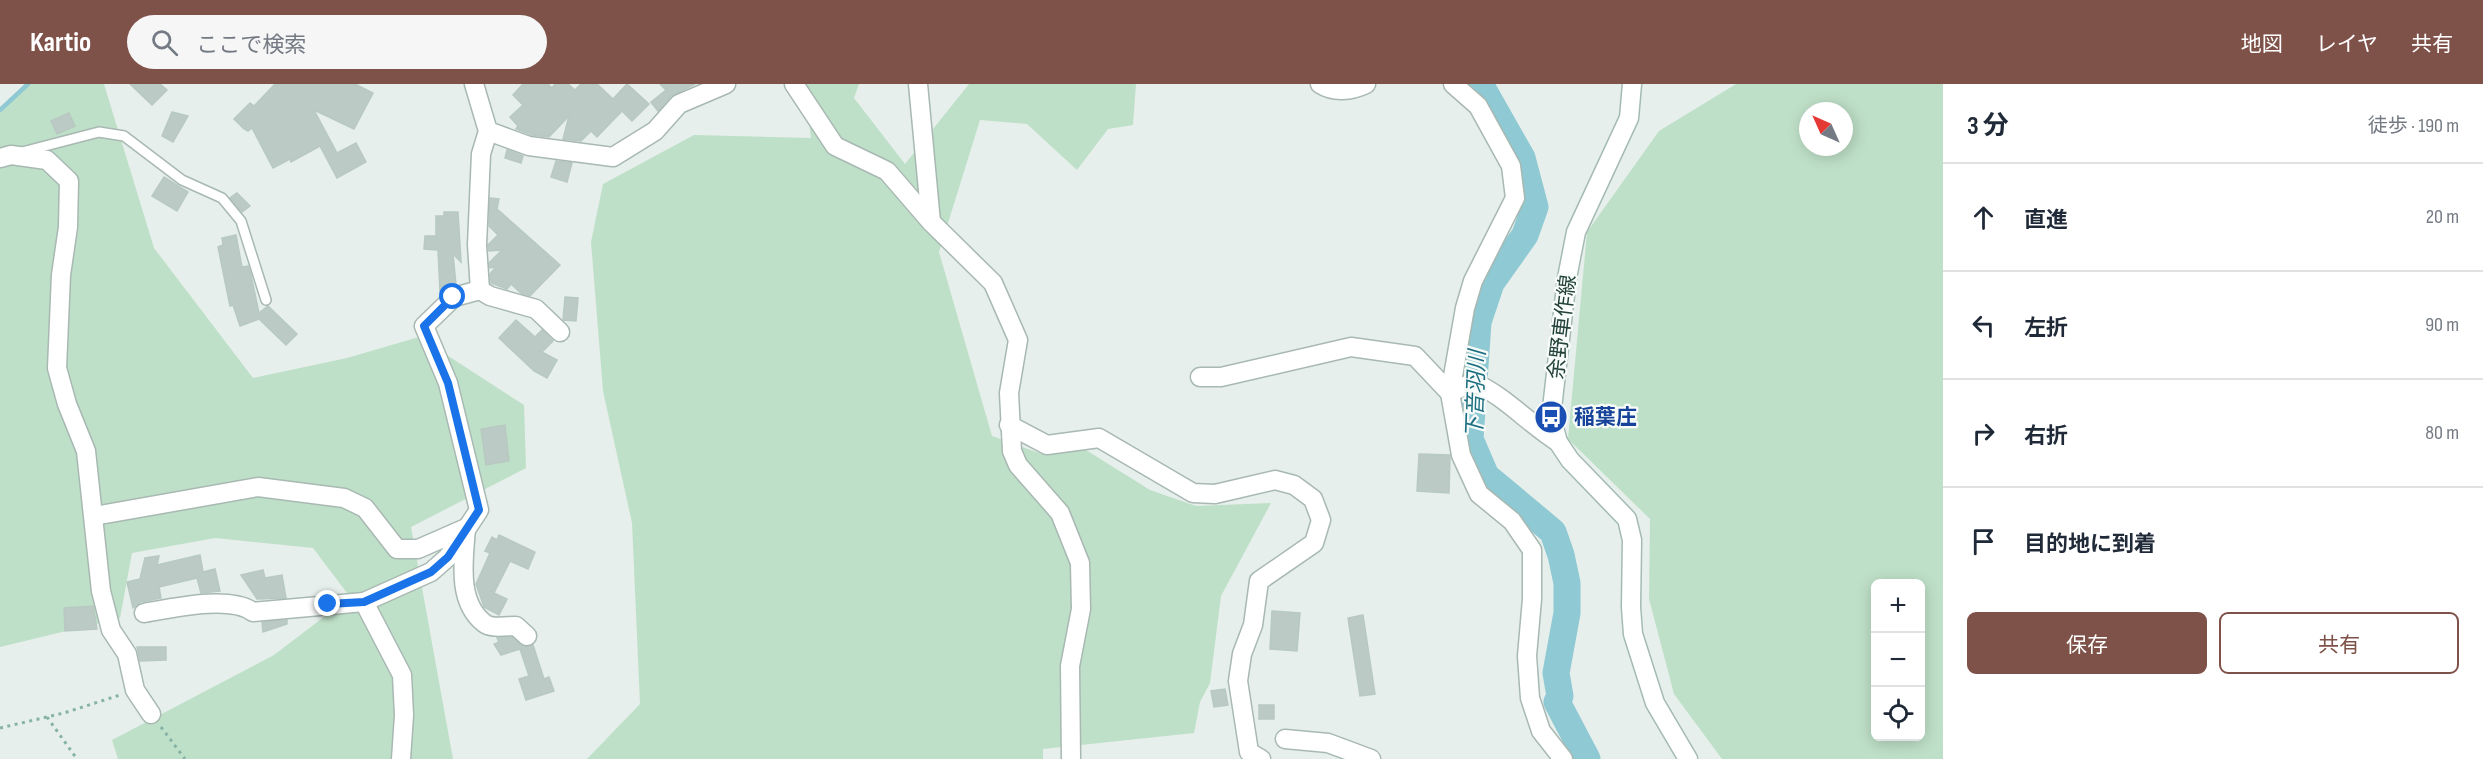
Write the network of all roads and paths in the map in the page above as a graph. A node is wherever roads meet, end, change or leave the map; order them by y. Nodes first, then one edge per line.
1 (474, 84) edge
2 (726, 84) edge
3 (794, 84) edge
4 (918, 84) edge
5 (1320, 84) edge
6 (1366, 84) edge
7 (1453, 84) edge
8 (1632, 84) edge
9 (488, 131) junction
10 (6, 157) edge
11 (931, 222) junction
12 (480, 291) junction
13 (266, 300) dead end
14 (561, 332) dead end
15 (1200, 377) dead end
16 (1450, 393) junction
17 (1009, 425) junction
18 (1558, 442) junction
19 (94, 516) junction
20 (466, 528) junction
21 (364, 602) junction
22 (144, 613) dead end
23 (527, 636) dead end
24 (135, 690) junction
25 (151, 714) joint
26 (47, 717) junction
27 (0, 728) edge
28 (1285, 738) dead end
29 (1558, 757) edge
30 (77, 759) edge
31 (185, 759) edge
32 (401, 759) edge
33 (1071, 759) edge
34 (1261, 759) edge
35 (1371, 759) edge
36 (1688, 759) edge

1 - 9 street
2 - 9 street
3 - 11 street
4 - 11 street
5 - 6 street
7 - 16 street
8 - 18 street, 余野車作線
9 - 12 street
10 - 13 lane
10 - 19 street
11 - 17 street
12 - 14 street
12 - 20 street
15 - 16 street
16 - 18 street
16 - 29 street
17 - 33 street
17 - 34 street
18 - 36 street, 余野車作線
19 - 20 street
19 - 24 street
20 - 21 street
20 - 23 street
21 - 22 street
21 - 32 street
24 - 25 street
24 - 26 path
25 - 31 path
26 - 27 path
26 - 30 path
28 - 35 street

